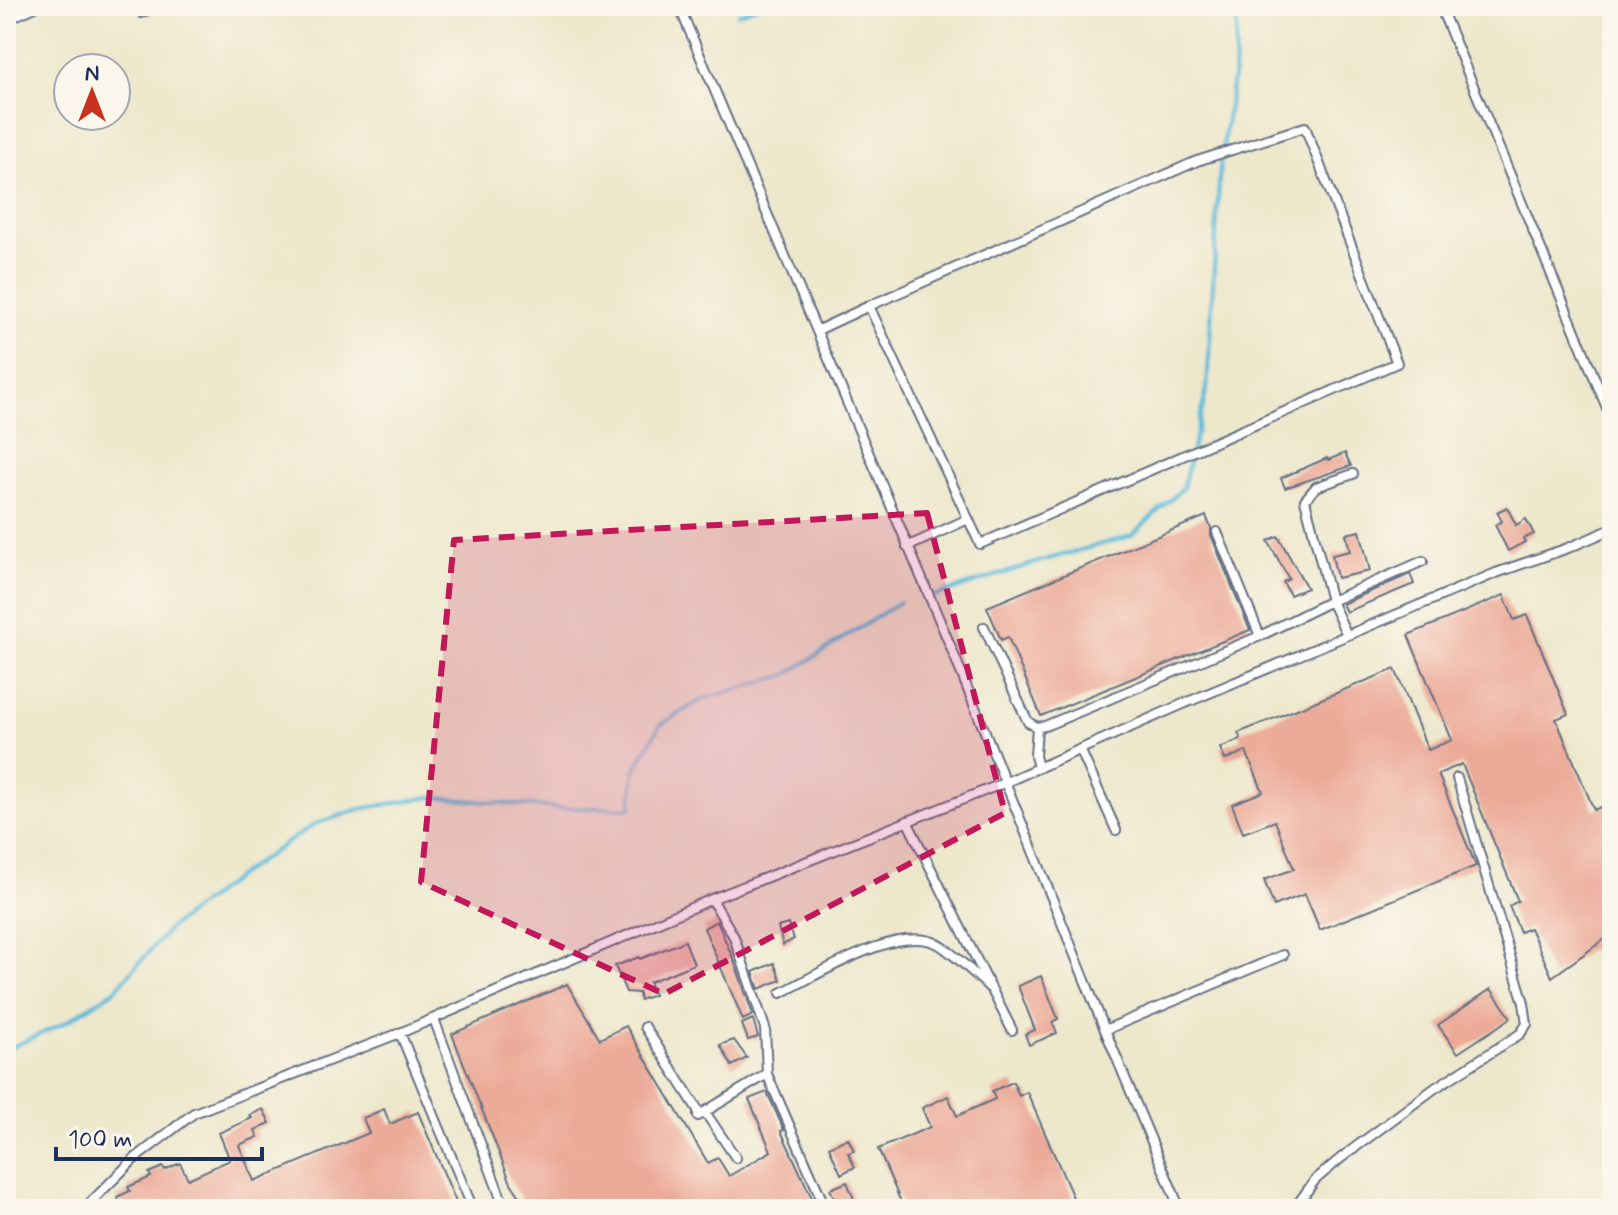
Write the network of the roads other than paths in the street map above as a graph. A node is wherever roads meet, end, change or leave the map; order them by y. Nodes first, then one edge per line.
1 (156, 6) edge
2 (679, 6) edge
3 (1440, 6) edge
4 (34, 7) edge
5 (142, 13) dead end
6 (6, 20) edge
7 (869, 306) junction
8 (818, 330) junction
9 (1612, 420) edge
10 (1353, 474) dead end
11 (968, 519) junction
12 (1612, 529) edge
13 (1217, 532) dead end
14 (907, 547) junction
15 (1423, 561) dead end
16 (1331, 601) junction
17 (984, 627) dead end
18 (1347, 635) junction
19 (1260, 636) junction
20 (1037, 727) junction
21 (1080, 749) junction
22 (1038, 767) junction
23 (1457, 778) dead end
24 (1004, 783) junction
25 (907, 821) junction
26 (1116, 830) dead end
27 (712, 899) junction
28 (1283, 955) dead end
29 (991, 989) junction
30 (781, 993) dead end
31 (434, 1019) junction
32 (645, 1027) dead end
33 (1012, 1030) dead end
34 (1105, 1030) junction
35 (400, 1033) junction
36 (767, 1074) junction
37 (705, 1112) junction
38 (736, 1158) dead end
39 (84, 1209) edge
40 (473, 1209) edge
41 (505, 1209) edge
42 (826, 1209) edge
43 (1180, 1209) edge
44 (1294, 1209) edge

1 - 5 lane
2 - 8 lane
3 - 9 lane
4 - 6 lane
7 - 8 lane
7 - 11 lane
7 - 11 lane
8 - 14 lane
10 - 16 lane
11 - 14 lane
12 - 18 lane
13 - 19 lane
14 - 24 lane
15 - 16 lane
16 - 18 lane
16 - 19 lane
17 - 20 lane
18 - 21 lane
19 - 20 lane
20 - 22 lane
21 - 22 lane
21 - 26 lane
22 - 24 lane
23 - 44 lane
24 - 25 lane
24 - 34 lane
25 - 27 lane
25 - 29 lane
27 - 31 lane
27 - 36 lane
28 - 34 lane
29 - 30 lane
29 - 33 lane
31 - 35 lane
31 - 41 lane
32 - 37 lane
34 - 43 lane
35 - 39 lane
35 - 40 lane
36 - 37 lane
36 - 42 lane
37 - 38 lane

